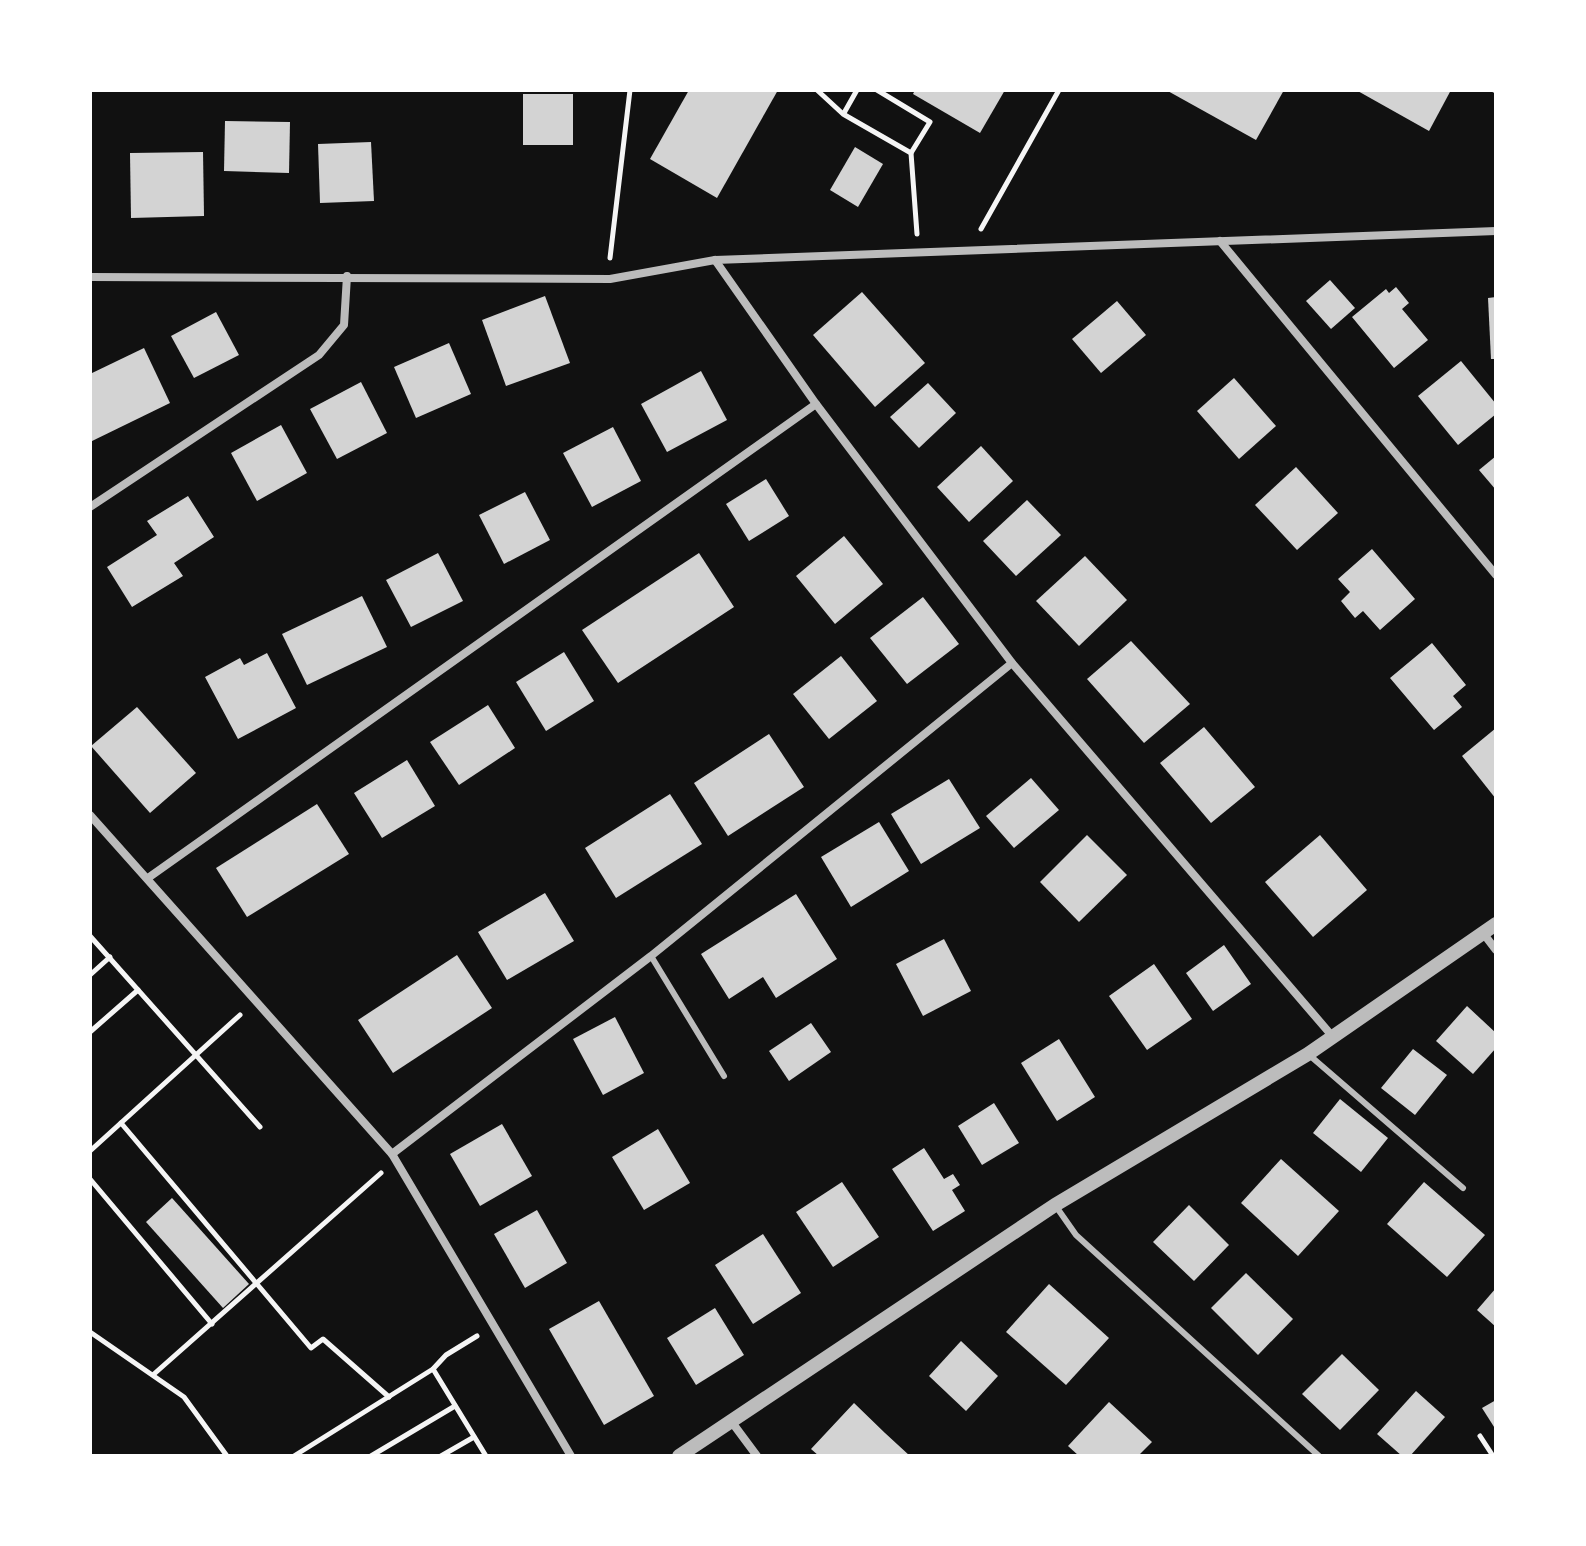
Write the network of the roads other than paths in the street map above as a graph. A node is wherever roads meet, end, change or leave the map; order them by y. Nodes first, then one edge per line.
1 (1496, 231) edge
2 (1220, 241) junction
3 (715, 260) junction
4 (347, 276) junction
5 (90, 277) edge
6 (816, 404) junction
7 (90, 507) edge
8 (1496, 575) edge
9 (1012, 663) junction
10 (90, 815) edge
11 (148, 878) junction
12 (1496, 924) edge
13 (1483, 933) junction
14 (1496, 950) edge
15 (651, 956) junction
16 (1333, 1037) junction
17 (1308, 1054) junction
18 (724, 1076) dead end
19 (394, 1157) junction
20 (1463, 1188) dead end
21 (1055, 1205) junction
22 (731, 1421) junction
23 (571, 1456) edge
24 (679, 1456) edge
25 (757, 1456) edge
26 (1319, 1456) edge

1 - 2 street
2 - 3 street
2 - 8 street
3 - 4 street
3 - 6 street
4 - 5 street
4 - 7 street
6 - 9 street
6 - 11 street
9 - 15 street
9 - 16 street
10 - 11 street
11 - 19 street
12 - 13 street
13 - 14 street
13 - 16 street
15 - 18 lane
15 - 19 street
16 - 17 street
17 - 20 lane
17 - 21 street
19 - 23 street
21 - 22 street
21 - 26 lane
22 - 24 street
22 - 25 street

